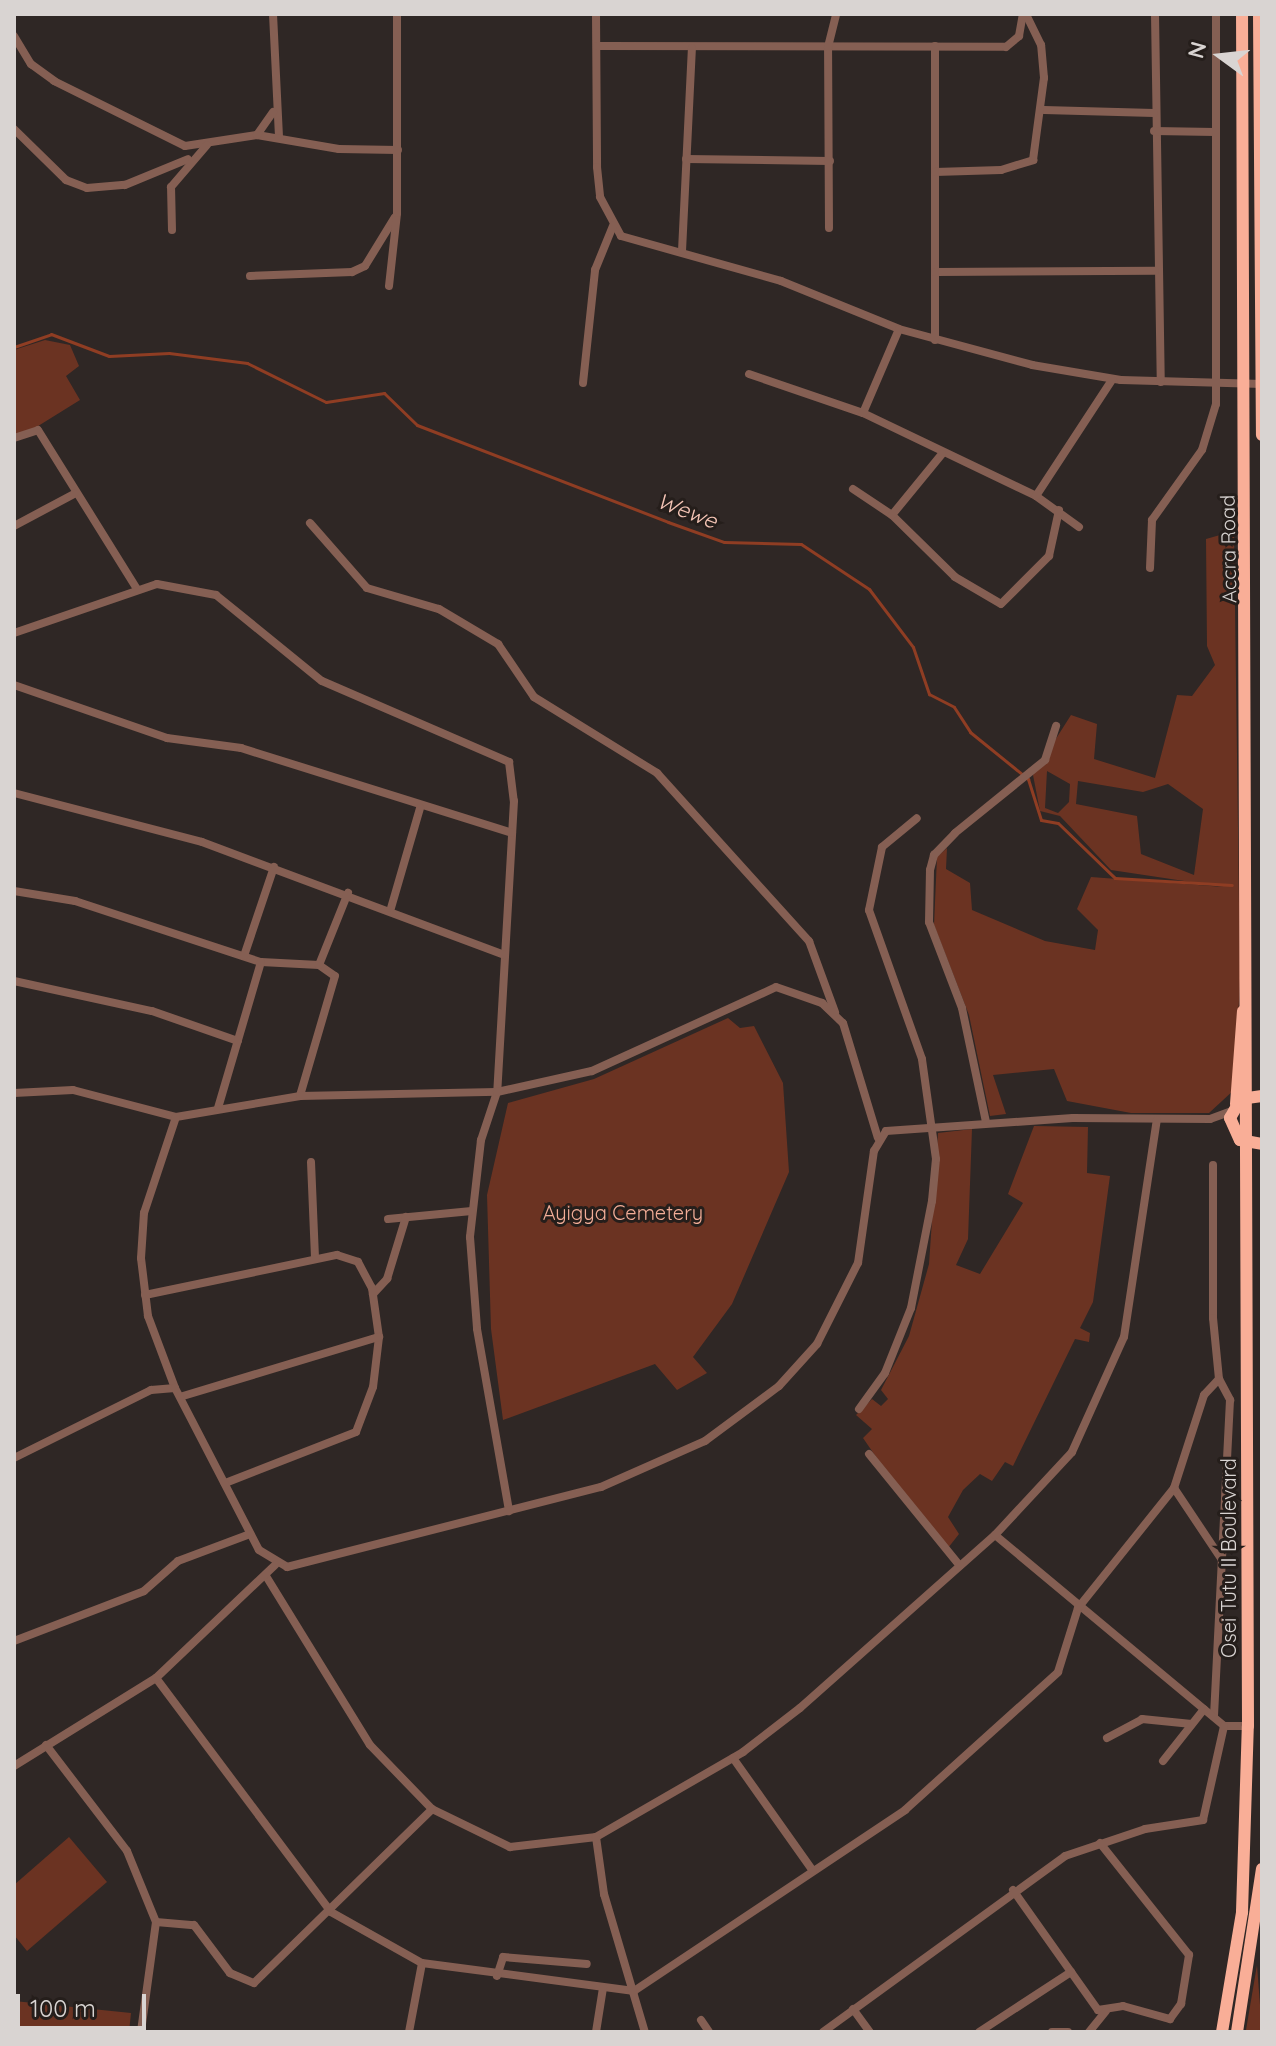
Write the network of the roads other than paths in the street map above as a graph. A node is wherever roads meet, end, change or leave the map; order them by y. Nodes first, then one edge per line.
1 (273, 14) edge
2 (397, 14) edge
3 (596, 14) edge
4 (836, 14) edge
5 (1025, 14) edge
6 (1155, 14) edge
7 (1216, 14) edge
8 (1242, 14) edge
9 (1259, 14) edge
10 (14, 36) edge
11 (597, 46) junction
12 (935, 46) junction
13 (828, 47) junction
14 (692, 48) junction
15 (1044, 110) junction
16 (273, 112) junction
17 (1154, 113) junction
18 (14, 129) edge
19 (1154, 131) junction
20 (1215, 132) junction
21 (257, 135) junction
22 (279, 137) junction
23 (208, 145) junction
24 (398, 150) junction
25 (188, 159) junction
26 (686, 159) junction
27 (830, 161) junction
28 (935, 172) junction
29 (397, 213) junction
30 (613, 226) junction
31 (829, 228) dead end
32 (172, 230) dead end
33 (682, 251) junction
34 (1155, 271) junction
35 (935, 272) junction
36 (250, 276) dead end
37 (389, 286) dead end
38 (899, 329) junction
39 (935, 340) junction
40 (749, 374) dead end
41 (1112, 380) junction
42 (1161, 382) junction
43 (583, 383) dead end
44 (1215, 383) junction
45 (1246, 384) junction
46 (1262, 384) edge
47 (863, 413) junction
48 (1262, 435) edge
49 (14, 438) edge
50 (942, 454) junction
51 (853, 489) dead end
52 (74, 494) junction
53 (1036, 496) junction
54 (1059, 510) junction
55 (892, 515) junction
56 (310, 523) dead end
57 (14, 526) edge
58 (1079, 527) dead end
59 (1150, 568) dead end
60 (137, 589) junction
61 (14, 633) edge
62 (14, 685) edge
63 (1056, 726) dead end
64 (14, 793) edge
65 (420, 808) junction
66 (917, 818) dead end
67 (512, 833) junction
68 (274, 867) junction
69 (14, 891) edge
70 (348, 893) junction
71 (391, 908) junction
72 (505, 955) junction
73 (244, 956) junction
74 (261, 962) junction
75 (319, 965) junction
76 (1248, 980) junction
77 (14, 981) edge
78 (835, 1012) junction
79 (238, 1041) junction
80 (1248, 1090) junction
81 (497, 1092) junction
82 (14, 1093) edge
83 (300, 1096) junction
84 (1262, 1096) edge
85 (1234, 1107) junction
86 (218, 1108) junction
87 (176, 1117) junction
88 (1210, 1119) junction
89 (1157, 1120) junction
90 (986, 1122) junction
91 (933, 1125) junction
92 (1231, 1126) junction
93 (878, 1138) junction
94 (1247, 1143) junction
95 (1262, 1144) edge
96 (311, 1162) dead end
97 (1213, 1165) dead end
98 (472, 1211) junction
99 (406, 1217) junction
100 (388, 1219) dead end
101 (315, 1259) junction
102 (373, 1294) junction
103 (145, 1295) junction
104 (379, 1337) junction
105 (1219, 1379) junction
106 (175, 1388) junction
107 (183, 1396) junction
108 (859, 1409) dead end
109 (869, 1454) dead end
110 (14, 1458) edge
111 (225, 1483) junction
112 (1174, 1488) junction
113 (509, 1511) junction
114 (250, 1534) junction
115 (995, 1535) junction
116 (1224, 1564) junction
117 (275, 1565) junction
118 (960, 1566) junction
119 (266, 1576) junction
120 (1078, 1608) junction
121 (14, 1641) edge
122 (156, 1678) junction
123 (1204, 1709) junction
124 (1214, 1717) junction
125 (1192, 1724) junction
126 (1224, 1726) junction
127 (1248, 1726) junction
128 (1107, 1738) dead end
129 (46, 1745) junction
130 (733, 1758) junction
131 (1163, 1761) dead end
132 (14, 1766) edge
133 (432, 1809) junction
134 (596, 1837) junction
135 (1100, 1843) junction
136 (1262, 1869) edge
137 (813, 1871) junction
138 (1013, 1890) junction
139 (1260, 1905) junction
140 (331, 1912) junction
141 (156, 1922) junction
142 (1262, 1932) edge
143 (422, 1963) junction
144 (587, 1964) dead end
145 (1071, 1972) junction
146 (497, 1976) junction
147 (603, 1988) junction
148 (634, 1991) junction
149 (853, 2009) junction
150 (1106, 2011) junction
151 (701, 2020) dead end
152 (141, 2032) edge
153 (409, 2032) edge
154 (596, 2032) edge
155 (645, 2032) edge
156 (709, 2032) edge
157 (823, 2032) edge
158 (870, 2032) edge
159 (979, 2032) edge
160 (1052, 2032) edge
161 (1068, 2032) edge
162 (1089, 2032) edge
163 (1222, 2032) edge
164 (1237, 2032) edge

1 - 16 street
2 - 24 street
3 - 11 street
4 - 13 street
5 - 12 street
5 - 15 street
6 - 17 street
7 - 20 street
8 - 45 highway, Accra Road
9 - 46 highway
10 - 23 street
11 - 14 street
11 - 30 street
12 - 13 street
12 - 28 street
13 - 14 street
13 - 27 street
14 - 26 street
15 - 17 street
15 - 28 street
16 - 21 street
16 - 22 street
17 - 19 street
18 - 25 street
19 - 20 street
19 - 34 street
20 - 44 street
21 - 22 street
21 - 23 street
22 - 24 street
23 - 25 street
24 - 29 street
25 - 32 street
26 - 27 street
26 - 33 street
27 - 31 street
28 - 35 street
29 - 36 street
29 - 37 street
30 - 33 street
30 - 43 street
33 - 38 street
34 - 35 street
34 - 42 street
35 - 39 street
38 - 39 street
38 - 47 street
39 - 41 street
40 - 47 street
41 - 42 street
41 - 53 street
42 - 44 street
44 - 45 street
44 - 59 street
45 - 46 street
45 - 76 highway, Accra Road
46 - 48 highway
47 - 50 street
49 - 52 street
50 - 53 street
50 - 55 street
51 - 55 street
52 - 57 street
52 - 60 street
53 - 54 street
54 - 55 street
54 - 58 street
56 - 78 street
60 - 61 street
60 - 67 street
62 - 65 street
63 - 90 street
64 - 68 street
65 - 67 street
65 - 71 street
66 - 91 street
67 - 72 street
68 - 70 street
68 - 73 street
69 - 73 street
70 - 71 street
70 - 75 street
71 - 72 street
72 - 81 street
73 - 74 street
74 - 75 street
74 - 79 street
75 - 83 street
76 - 80 highway, Accra Road
76 - 85 highway
77 - 79 street
78 - 81 street
78 - 93 street
79 - 86 street
80 - 84 highway
80 - 85 highway
80 - 94 highway, Osei Tutu II Boulevard
81 - 83 street
81 - 98 street
82 - 87 street
83 - 86 street
85 - 88 street
85 - 92 highway
86 - 87 street
87 - 103 street
88 - 89 street
88 - 92 street
89 - 90 street
89 - 115 street
90 - 91 street
91 - 93 street
91 - 108 street
92 - 94 highway
93 - 113 street
94 - 95 highway
94 - 127 highway, Osei Tutu II Boulevard
96 - 101 street
97 - 105 street
98 - 99 street
98 - 113 street
99 - 100 street
99 - 102 street
101 - 102 street
101 - 103 street
102 - 104 street
103 - 106 street
104 - 107 street
104 - 111 street
105 - 112 street
105 - 116 street
106 - 107 street
106 - 110 street
107 - 111 street
109 - 118 street
111 - 114 street
112 - 116 street
112 - 120 street
113 - 117 street
114 - 117 street
114 - 121 street
115 - 118 street
115 - 120 street
116 - 124 street
117 - 119 street
118 - 130 street
119 - 122 street
119 - 133 street
120 - 123 street
120 - 137 street
122 - 129 street
122 - 140 street
123 - 124 street
123 - 125 street
124 - 126 street
125 - 128 street
125 - 131 street
126 - 127 street
126 - 135 street
127 - 163 highway, Osei Tutu II Boulevard
129 - 132 street
129 - 141 street
130 - 134 street
130 - 137 street
133 - 134 street
133 - 140 street
134 - 148 street
135 - 138 street
135 - 150 street
136 - 139 highway
137 - 148 street
138 - 145 street
138 - 149 street
139 - 142 highway
139 - 164 highway
140 - 141 street
140 - 143 street
141 - 152 street
143 - 146 street
143 - 153 street
144 - 146 street
145 - 150 street
145 - 159 street
146 - 147 street
147 - 148 street
147 - 154 street
148 - 155 street
149 - 157 street
149 - 158 street
150 - 162 street
151 - 156 street
160 - 161 street

